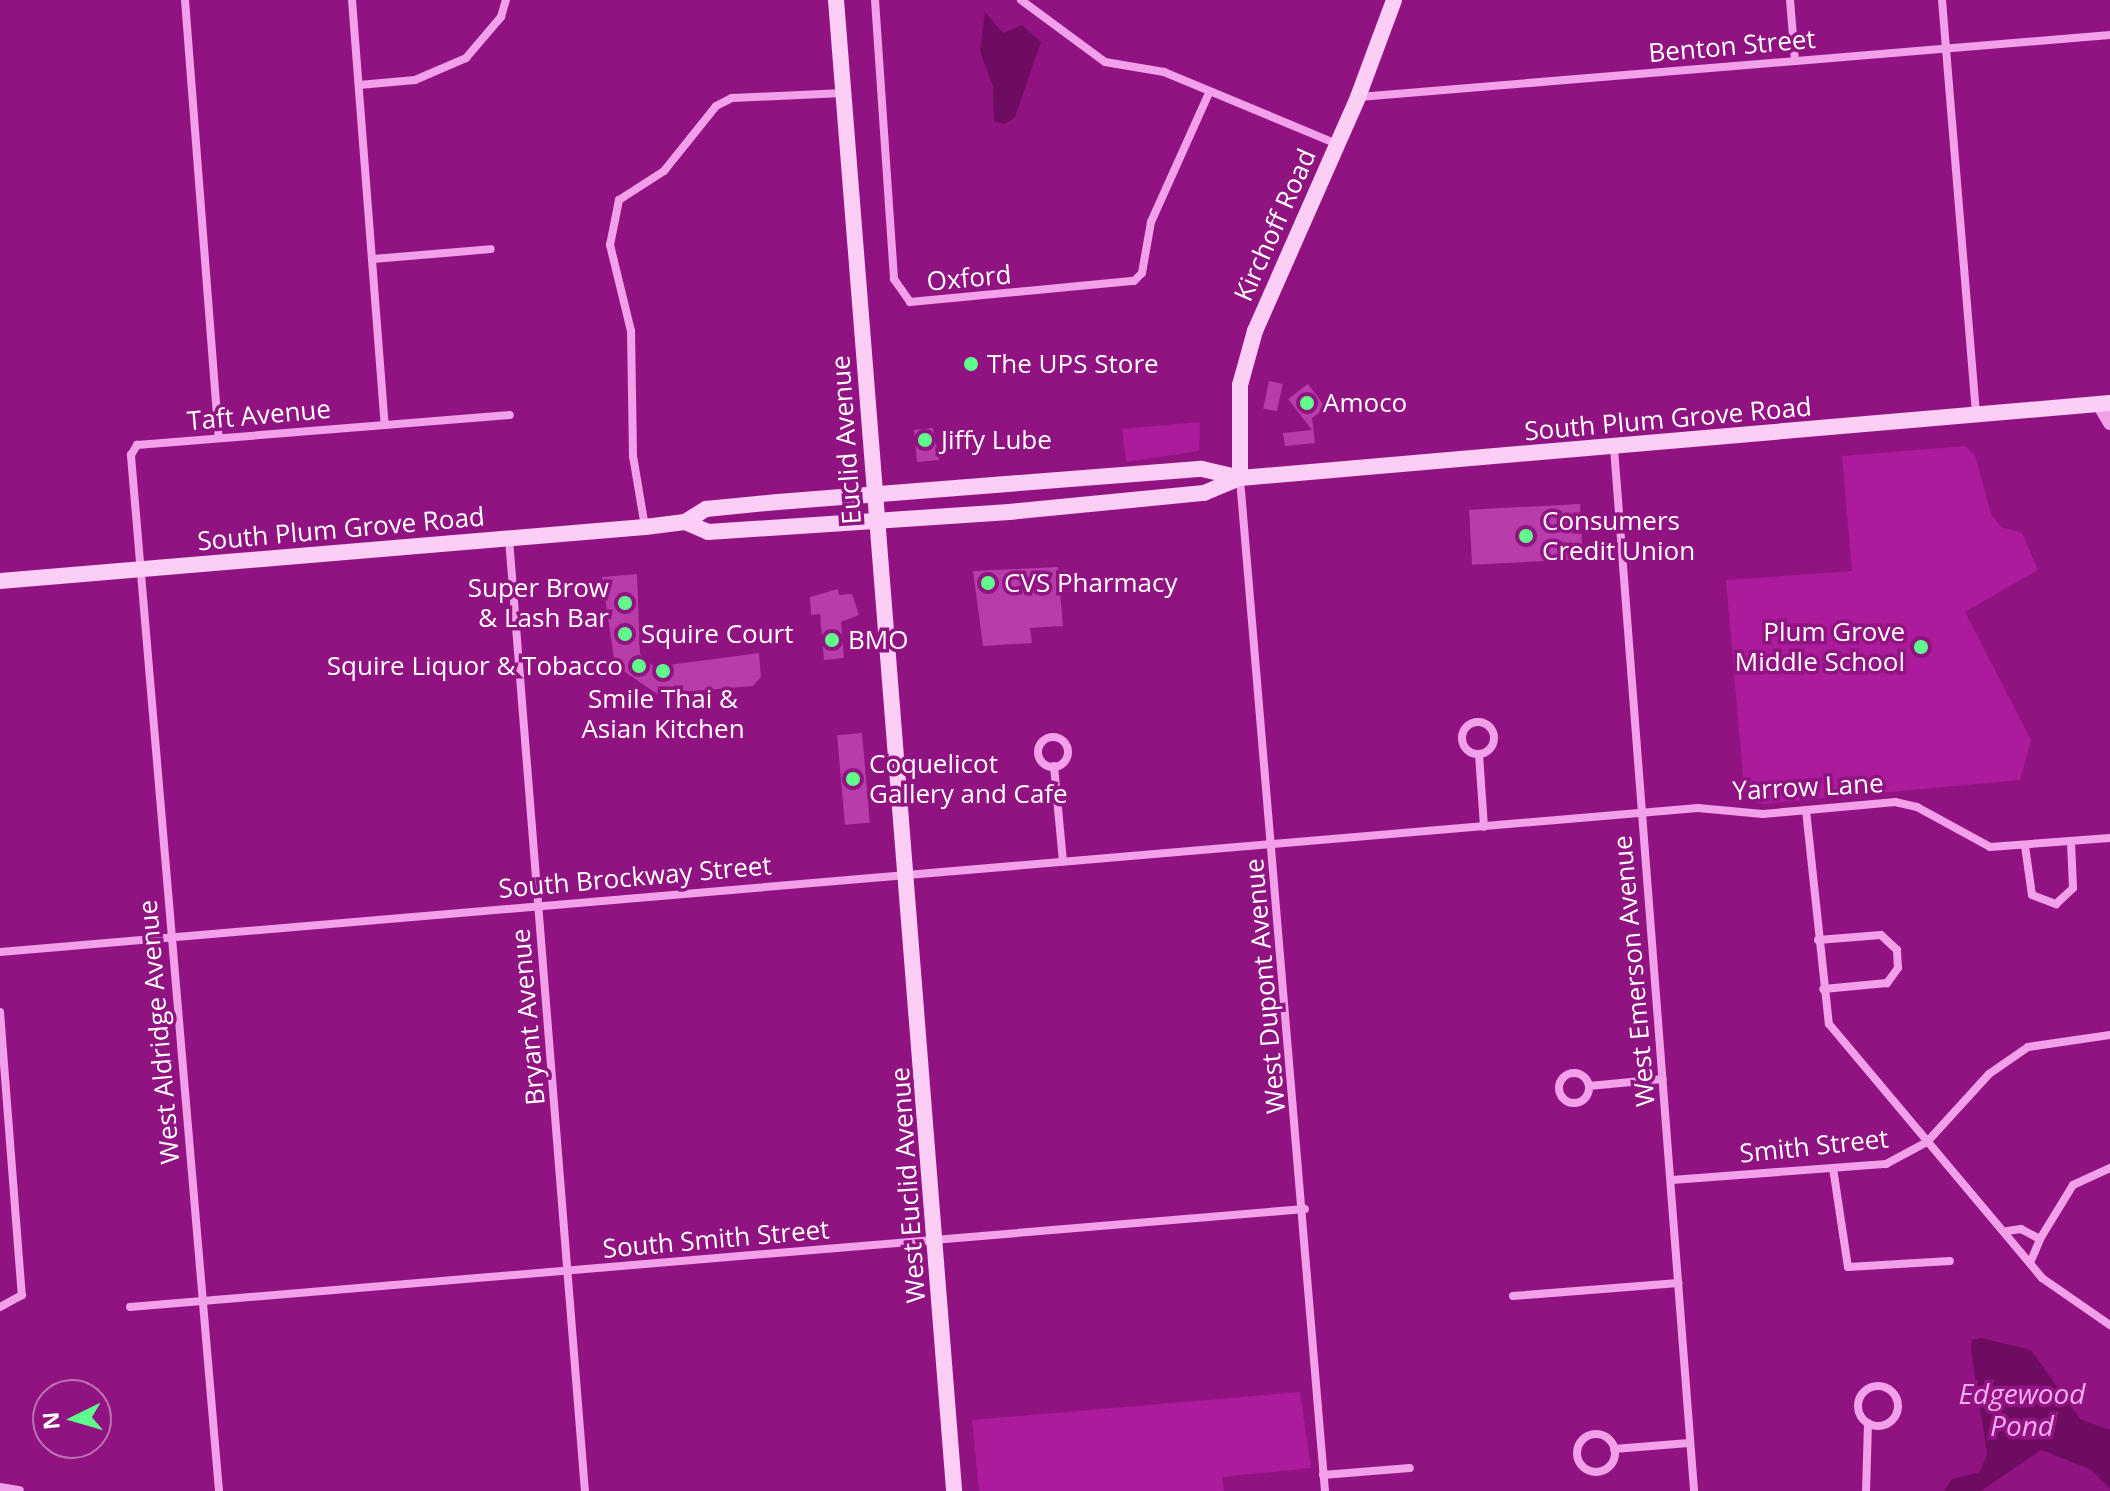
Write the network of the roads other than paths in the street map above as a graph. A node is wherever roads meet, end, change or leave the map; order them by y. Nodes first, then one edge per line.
1 (185, 0) edge
2 (352, 0) edge
3 (506, 0) edge
4 (836, 0) edge
5 (875, 0) edge
6 (1021, 0) edge
7 (1394, 0) edge
8 (1790, 0) edge
9 (1942, 0) edge
10 (2110, 35) edge
11 (1947, 50) junction
12 (1795, 61) junction
13 (359, 85) junction
14 (843, 93) junction
15 (1209, 93) junction
16 (1358, 97) junction
17 (1337, 144) junction
18 (491, 249) dead end
19 (373, 259) junction
20 (2105, 403) edge
21 (510, 415) dead end
22 (1976, 418) junction
23 (2110, 423) edge
24 (385, 425) junction
25 (219, 438) junction
26 (1614, 448) junction
27 (1240, 478) junction
28 (875, 494) junction
29 (878, 520) junction
30 (685, 522) junction
31 (645, 527) junction
32 (509, 539) junction
33 (140, 569) junction
34 (0, 581) edge
35 (1479, 754) dead end
36 (1054, 766) dead end
37 (1806, 810) junction
38 (1640, 813) junction
39 (1484, 827) junction
40 (2110, 838) edge
41 (2071, 842) junction
42 (1273, 845) junction
43 (2025, 846) junction
44 (1063, 862) junction
45 (905, 876) junction
46 (539, 904) junction
47 (171, 936) junction
48 (1818, 940) junction
49 (0, 952) edge
50 (1823, 989) junction
51 (0, 1012) edge
52 (2110, 1035) edge
53 (1663, 1079) junction
54 (1589, 1086) dead end
55 (5, 1122) edge
56 (1927, 1142) junction
57 (1833, 1168) junction
58 (2110, 1168) edge
59 (1672, 1180) junction
60 (1305, 1209) junction
61 (2007, 1231) junction
62 (2040, 1239) junction
63 (937, 1241) junction
64 (1950, 1261) dead end
65 (2030, 1263) junction
66 (570, 1272) junction
67 (1678, 1283) junction
68 (1513, 1296) dead end
69 (202, 1301) junction
70 (0, 1307) edge
71 (130, 1307) dead end
72 (2110, 1325) edge
73 (1868, 1423) junction
74 (1689, 1443) junction
75 (1614, 1449) junction
76 (1410, 1468) dead end
77 (1323, 1475) junction
78 (0, 1487) edge
79 (20, 1490) edge
80 (219, 1491) edge
81 (585, 1491) edge
82 (954, 1491) edge
83 (1325, 1491) edge
84 (1694, 1491) edge
85 (1866, 1491) edge

1 - 25 street
2 - 13 street
3 - 13 street
4 - 14 main road, Euclid Avenue
5 - 15 street, Oxford
6 - 15 street
7 - 16 main road, Kirchoff Road
8 - 12 street
9 - 11 street
10 - 11 street, Benton Street
11 - 12 street, Benton Street
11 - 22 street
12 - 16 street, Benton Street
13 - 19 street
14 - 28 main road, Euclid Avenue
14 - 31 street
15 - 17 street
16 - 17 main road, Kirchoff Road
17 - 27 main road, Kirchoff Road
18 - 19 street
19 - 24 street
20 - 22 main road, South Plum Grove Road
20 - 23 street
21 - 24 street, Taft Avenue
22 - 26 main road, South Plum Grove Road
24 - 25 street, Taft Avenue
25 - 33 street, Taft Avenue
26 - 27 main road, South Plum Grove Road
26 - 38 street, West Emerson Avenue
27 - 28 main road, South Plum Grove Road
27 - 29 main road, South Plum Grove Road
27 - 42 street, West Dupont Avenue
28 - 29 main road, Euclid Avenue
28 - 30 main road, South Plum Grove Road
29 - 30 main road, South Plum Grove Road
29 - 45 main road, Euclid Avenue
30 - 31 main road, South Plum Grove Road
31 - 32 main road, South Plum Grove Road
32 - 33 main road, South Plum Grove Road
32 - 46 street, Bryant Avenue
33 - 34 main road, South Plum Grove Road
33 - 47 street, West Aldridge Avenue
35 - 39 street
36 - 44 street
37 - 38 street, Yarrow Lane
37 - 43 street, Yarrow Lane
37 - 48 street
38 - 39 street, Yarrow Lane
38 - 53 street, West Emerson Avenue
39 - 42 street, South Brockway Street
40 - 41 street, Yarrow Lane
41 - 43 street, Yarrow Lane
41 - 43 street
42 - 44 street, South Brockway Street
42 - 60 street, West Dupont Avenue
44 - 45 street, South Brockway Street
45 - 46 street, South Brockway Street
45 - 63 main road, West Euclid Avenue
46 - 47 street, South Brockway Street
46 - 66 street, Bryant Avenue
47 - 49 street, South Brockway Street
47 - 69 street, West Aldridge Avenue
48 - 50 street
48 - 50 street
50 - 56 street
51 - 55 street
52 - 56 street, Smith Street
53 - 54 street
53 - 59 street, West Emerson Avenue
55 - 70 street
56 - 57 street, Smith Street
56 - 61 street
57 - 59 street, Smith Street
57 - 64 street
58 - 62 street
59 - 67 street, West Emerson Avenue
60 - 63 street, South Smith Street
60 - 77 street, West Dupont Avenue
61 - 62 street
61 - 65 street
62 - 65 street
63 - 66 street, South Smith Street
63 - 82 main road, West Euclid Avenue
65 - 72 street
66 - 69 street, South Smith Street
66 - 81 street, Bryant Avenue
67 - 68 street
67 - 74 street, West Emerson Avenue
69 - 71 street, South Smith Street
69 - 80 street, West Aldridge Avenue
73 - 73 street
73 - 85 street
74 - 75 street
74 - 84 street, West Emerson Avenue
75 - 75 street
76 - 77 street
77 - 83 street, West Dupont Avenue
78 - 79 street

